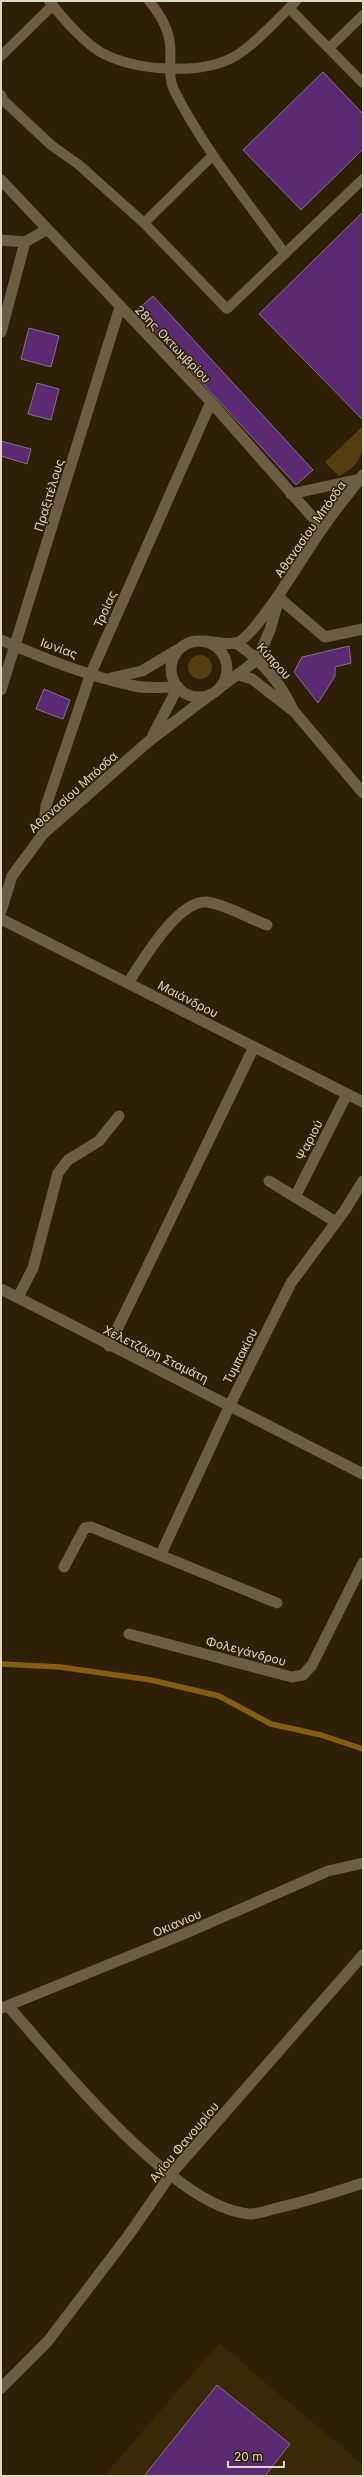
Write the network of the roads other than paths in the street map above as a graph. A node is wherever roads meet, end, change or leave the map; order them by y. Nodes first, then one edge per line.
1 (149, 1) edge
2 (51, 3) edge
3 (293, 4) edge
4 (363, 15) edge
5 (329, 48) junction
6 (1, 56) edge
7 (169, 69) junction
8 (363, 83) edge
9 (1, 95) edge
10 (213, 155) junction
11 (363, 179) edge
12 (1, 180) edge
13 (144, 223) junction
14 (46, 230) junction
15 (1, 240) edge
16 (25, 242) junction
17 (285, 254) junction
18 (120, 307) junction
19 (1, 332) edge
20 (210, 402) junction
21 (361, 477) edge
22 (291, 494) junction
23 (322, 528) junction
24 (279, 598) junction
25 (363, 629) edge
26 (1, 640) edge
27 (202, 641) junction
28 (236, 643) junction
29 (16, 646) junction
30 (182, 647) junction
31 (257, 660) junction
32 (91, 673) junction
33 (239, 675) junction
34 (108, 679) junction
35 (178, 687) junction
36 (221, 687) junction
37 (1, 690) edge
38 (211, 694) junction
39 (293, 710) junction
40 (150, 740) junction
41 (363, 793) edge
42 (43, 834) junction
43 (1, 911) edge
44 (1, 919) edge
45 (267, 925) dead end
46 (128, 983) junction
47 (254, 1047) junction
48 (347, 1094) junction
49 (363, 1102) edge
50 (119, 1116) dead end
51 (269, 1181) dead end
52 (363, 1181) edge
53 (295, 1197) junction
54 (336, 1222) junction
55 (1, 1289) edge
56 (18, 1298) junction
57 (109, 1346) junction
58 (230, 1405) junction
59 (363, 1474) edge
60 (161, 1554) junction
61 (363, 1563) edge
62 (64, 1567) dead end
63 (277, 1603) dead end
64 (129, 1634) dead end
65 (363, 1863) edge
66 (363, 1955) edge
67 (5, 2007) edge
68 (171, 2174) junction
69 (363, 2183) edge
70 (1, 2388) edge

1 - 7 lane
2 - 6 lane
2 - 7 lane
3 - 5 lane
3 - 7 lane
4 - 5 lane
5 - 8 lane
7 - 10 lane
9 - 13 lane
10 - 13 lane
10 - 17 lane
11 - 17 lane
12 - 14 street, 28ης Οκτωμβρίου
13 - 17 lane
14 - 16 street
14 - 18 street, 28ης Οκτωμβρίου
15 - 16 street
16 - 19 street
18 - 20 street, 28ης Οκτωμβρίου
18 - 29 street, Πραξιτέλους
20 - 22 street, 28ης Οκτωμβρίου
20 - 32 street, Τροίας
21 - 22 street
21 - 23 street, Αθανασίου Μπόσδα
22 - 23 street, 28ης Οκτωμβρίου
23 - 24 street, Αθανασίου Μπόσδα
24 - 25 street
24 - 28 street, Αθανασίου Μπόσδα
24 - 31 street, Αθανασίου Μπόσδα
26 - 29 street, Ιωνίας
27 - 28 street
27 - 30 street
27 - 36 street
28 - 31 street, Κύπρου
29 - 32 street, Ιωνίας
29 - 37 street, Πραξιτέλους
30 - 34 street
30 - 35 street
31 - 33 street, Αθανασίου Μπόσδα
31 - 39 street, Κύπρου
32 - 34 street, Ιωνίας
32 - 42 street, Τροίας
33 - 36 street
33 - 39 street, Κύπρου
34 - 35 street, Ιωνίας
35 - 38 street
35 - 40 street, Αθανασίου Μπόσδα
36 - 38 street
38 - 40 street, Αθανασίου Μπόσδα
39 - 41 street, Κύπρου
40 - 42 street, Αθανασίου Μπόσδα
42 - 43 street, Αθανασίου Μπόσδα
44 - 46 street, Μαιάνδρου
45 - 46 street
46 - 47 street, Μαιάνδρου
47 - 48 street, Μαιάνδρου
47 - 57 street
48 - 49 street, Μαιάνδρου
48 - 53 street, Ψαριού
50 - 56 street
51 - 53 street
52 - 54 street, Τυμπακίου
53 - 54 street
54 - 58 street, Τυμπακίου
55 - 56 street, Χελετζάρη Σταμάτη
56 - 57 street, Χελετζάρη Σταμάτη
57 - 58 street, Χελετζάρη Σταμάτη
58 - 59 street, Χελετζάρη Σταμάτη
58 - 60 street, Τυμπακίου
60 - 62 street
60 - 63 street
61 - 64 street, Φολεγάνδρου
65 - 67 street, Οκιανιου
66 - 68 street, Αγίου Φανουρίου
67 - 68 street
68 - 69 street
68 - 70 street, Αγίου Φανουρίου

